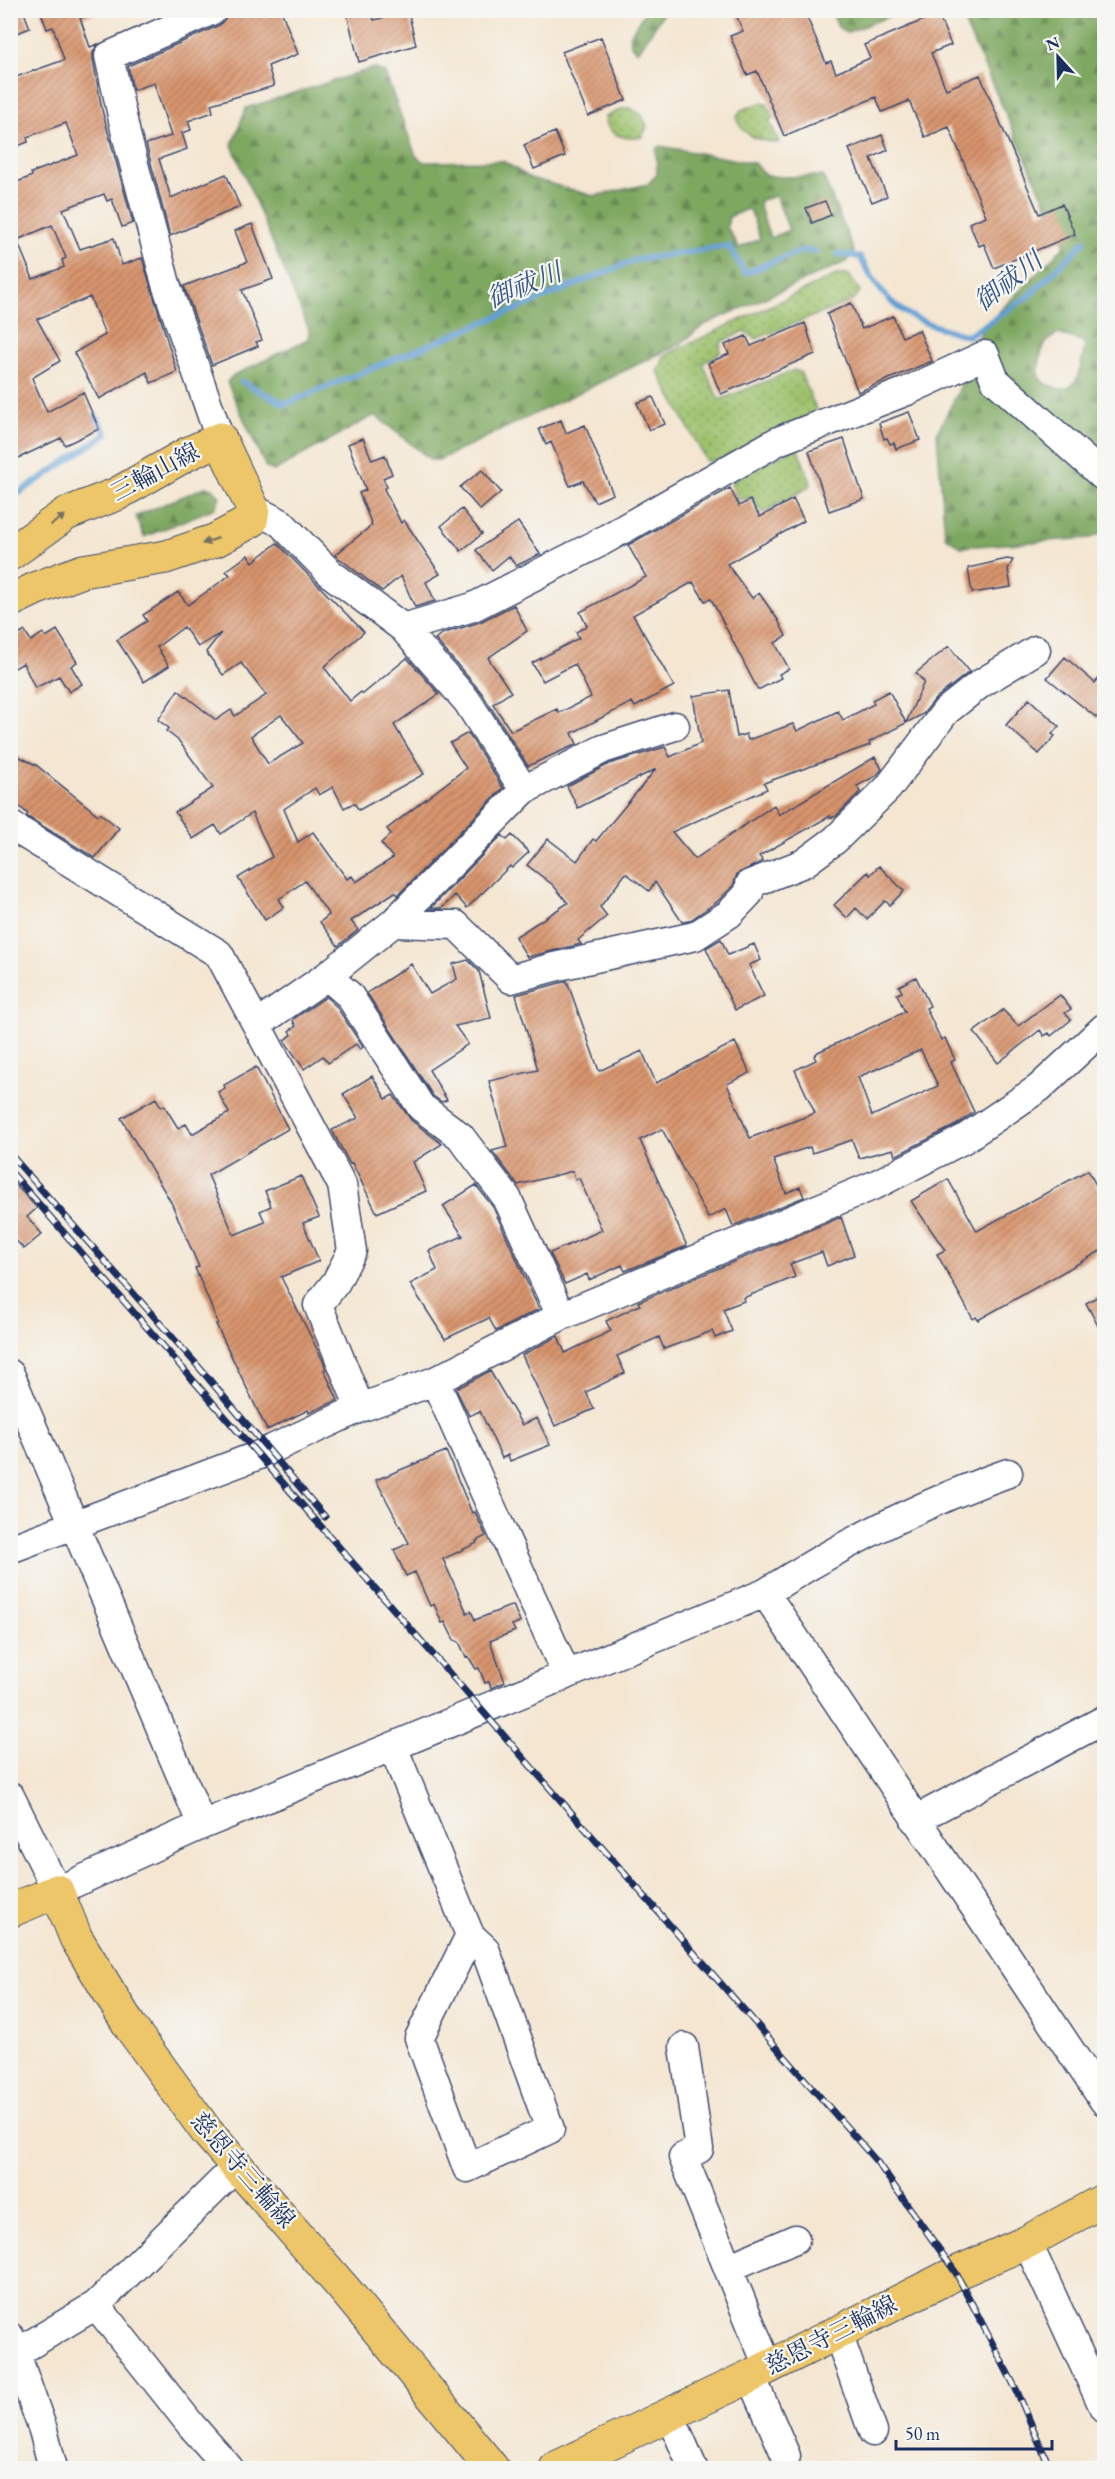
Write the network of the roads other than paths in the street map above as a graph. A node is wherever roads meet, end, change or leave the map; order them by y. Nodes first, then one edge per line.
1 (213, 10) edge
2 (219, 439) junction
3 (1104, 477) edge
4 (253, 509) junction
5 (10, 554) edge
6 (10, 601) edge
7 (403, 628) junction
8 (1036, 650) dead end
9 (675, 726) dead end
10 (524, 790) junction
11 (10, 825) edge
12 (393, 923) junction
13 (327, 976) junction
14 (258, 1024) junction
15 (1104, 1028) edge
16 (561, 1316) junction
17 (10, 1374) edge
18 (435, 1381) junction
19 (360, 1408) junction
20 (1008, 1473) dead end
21 (73, 1525) junction
22 (10, 1549) edge
23 (765, 1593) junction
24 (566, 1674) junction
25 (1104, 1720) edge
26 (393, 1748) junction
27 (10, 1796) edge
28 (915, 1820) junction
29 (202, 1825) junction
30 (57, 1891) junction
31 (10, 1911) edge
32 (470, 1935) junction
33 (684, 2047) dead end
34 (1104, 2101) edge
35 (236, 2167) junction
36 (1104, 2200) edge
37 (795, 2239) dead end
38 (1026, 2242) junction
39 (728, 2268) junction
40 (96, 2305) junction
41 (837, 2331) junction
42 (14, 2344) edge
43 (759, 2371) junction
44 (1104, 2408) edge
45 (670, 2415) junction
46 (873, 2432) dead end
47 (786, 2456) dead end
48 (53, 2469) edge
49 (229, 2469) edge
50 (492, 2469) edge
51 (556, 2469) edge
52 (693, 2469) edge

1 - 2 street
2 - 4 main road, 三輪山線
5 -> 2 main road, 三輪山線
3 - 7 street
4 -> 6 main road
4 - 7 street
7 - 10 street
8 - 12 street
9 - 10 street
10 - 12 street
11 - 14 street
12 - 13 street
13 - 14 street
13 - 16 street
14 - 19 street
15 - 16 street
16 - 18 street
17 - 21 street
18 - 19 street
18 - 24 street
19 - 21 street
20 - 23 street
21 - 22 street
21 - 29 street
23 - 24 street
23 - 28 street
24 - 26 street
25 - 28 street
26 - 29 street
26 - 32 street
27 - 30 street
28 - 34 street
29 - 30 street
30 - 31 main road
30 - 35 main road, 慈恩寺三輪線
32 - 32 street
33 - 39 street
35 - 40 street
35 - 50 main road, 慈恩寺三輪線
36 - 38 main road, 慈恩寺三輪線
37 - 39 street
38 - 41 main road, 慈恩寺三輪線
38 - 44 street
39 - 43 street
40 - 42 street
40 - 49 street
41 - 43 main road, 慈恩寺三輪線
41 - 46 street
42 - 48 street
43 - 45 main road, 慈恩寺三輪線
43 - 47 street
45 - 51 main road, 慈恩寺三輪線
45 - 52 street

